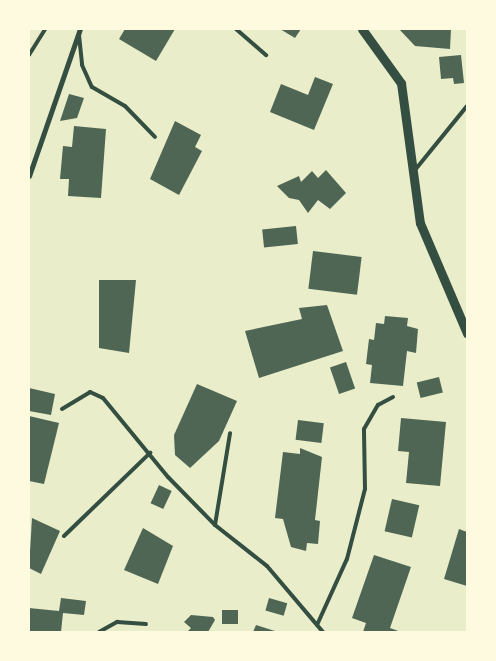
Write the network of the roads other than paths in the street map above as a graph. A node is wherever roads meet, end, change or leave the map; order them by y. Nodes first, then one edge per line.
1 (45, 29) edge
2 (80, 29) edge
3 (236, 29) edge
4 (362, 29) edge
5 (29, 55) edge
6 (266, 55) dead end
7 (467, 106) edge
8 (155, 137) dead end
9 (413, 171) junction
10 (29, 176) edge
11 (467, 333) edge
12 (393, 397) dead end
13 (62, 409) dead end
14 (230, 433) dead end
15 (150, 453) junction
16 (215, 525) junction
17 (64, 536) dead end
18 (146, 624) dead end
19 (317, 625) junction
20 (99, 632) edge
21 (323, 632) edge

1 - 5 lane
2 - 8 lane
2 - 10 street
3 - 6 lane
4 - 9 street
7 - 9 lane
9 - 11 street
12 - 19 lane
13 - 15 lane
14 - 16 lane
15 - 16 lane
15 - 17 lane
16 - 19 lane
18 - 20 lane
19 - 21 lane

